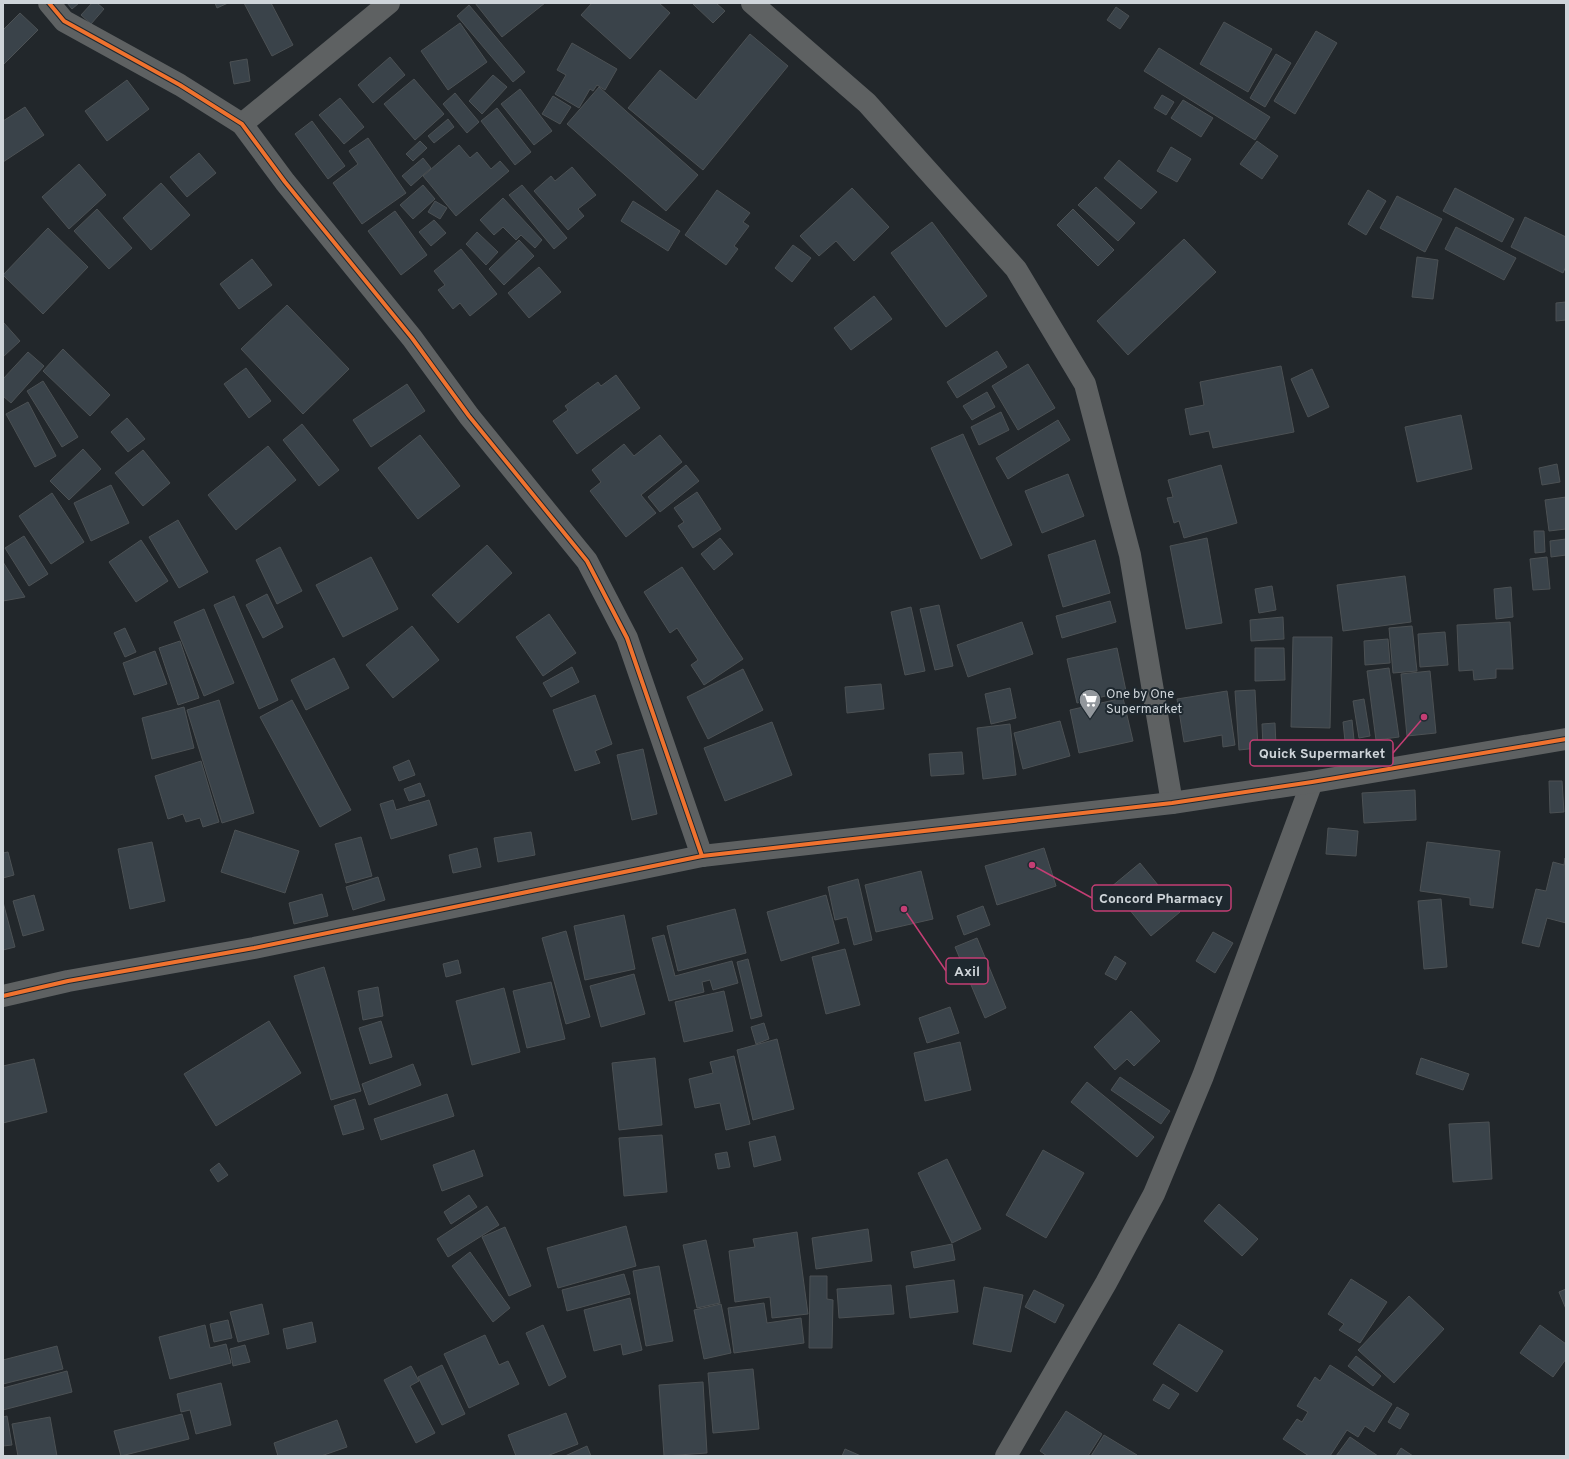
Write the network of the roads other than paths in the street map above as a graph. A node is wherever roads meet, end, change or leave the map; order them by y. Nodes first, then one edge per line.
1 (49, 3) edge
2 (389, 3) edge
3 (752, 3) edge
4 (242, 124) junction
5 (1566, 739) edge
6 (1312, 782) junction
7 (1172, 803) junction
8 (702, 856) junction
9 (3, 996) edge
10 (1006, 1456) edge

1 - 4 street
2 - 4 street
3 - 7 street
4 - 8 street
5 - 6 street
6 - 7 street
6 - 10 street
7 - 8 street
8 - 9 street

